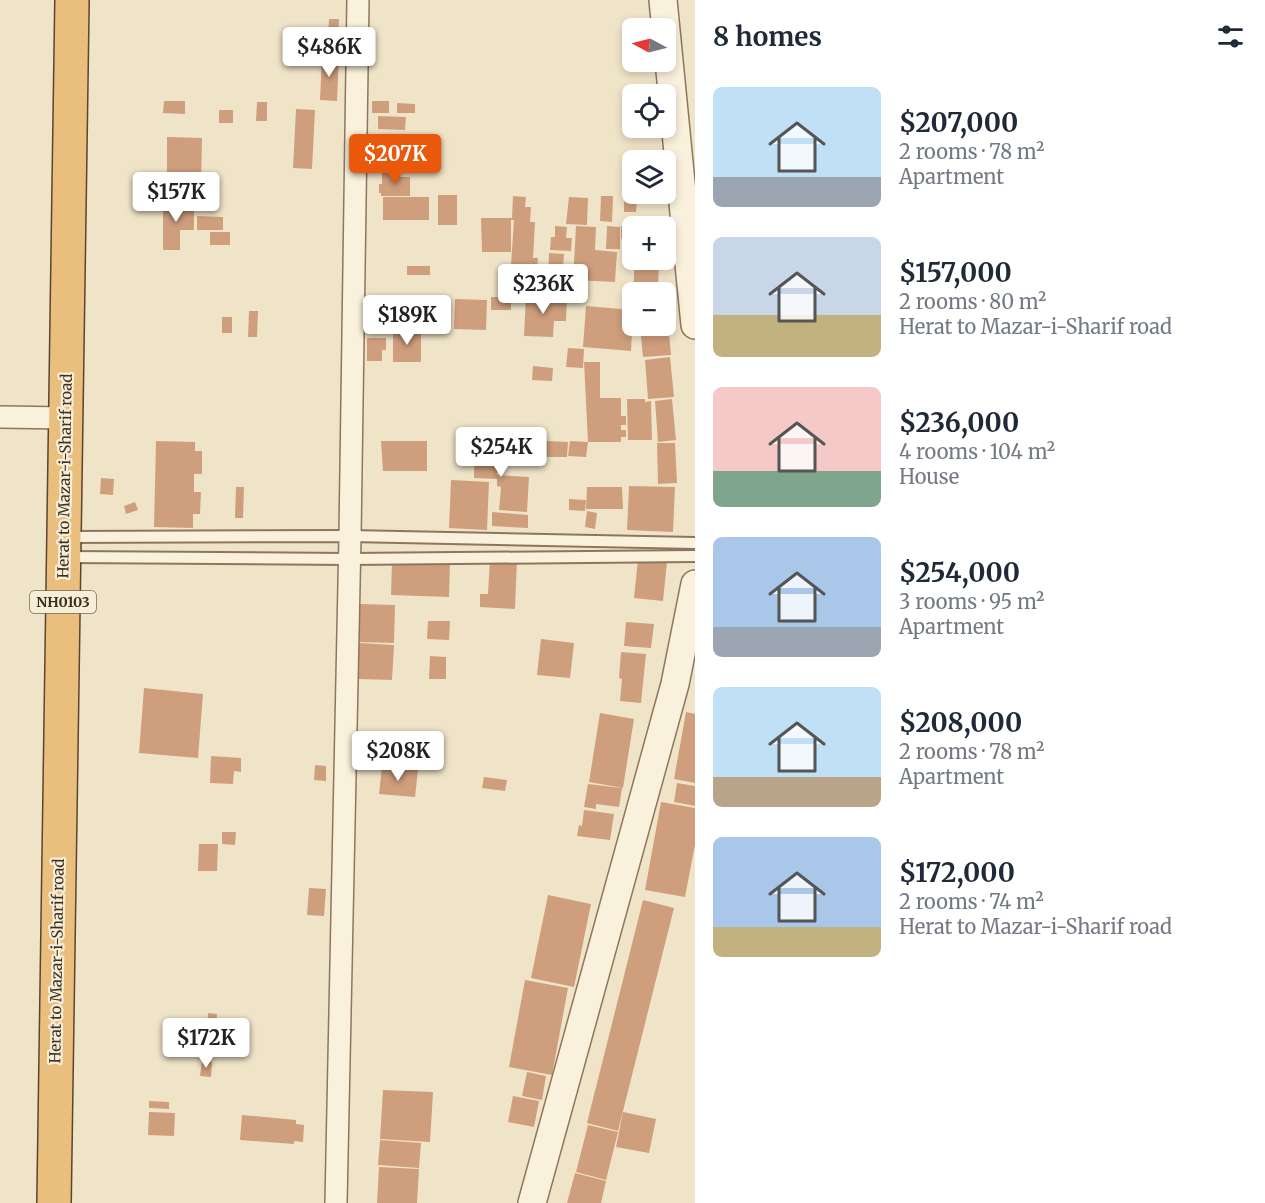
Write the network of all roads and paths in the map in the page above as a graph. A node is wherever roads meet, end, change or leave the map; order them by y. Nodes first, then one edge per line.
1 (72, 0) edge
2 (358, 0) edge
3 (663, 0) edge
4 (695, 326) edge
5 (0, 417) edge
6 (66, 418) junction
7 (350, 536) junction
8 (695, 543) edge
9 (64, 547) junction
10 (695, 556) edge
11 (350, 559) junction
12 (695, 584) edge
13 (692, 612) edge
14 (54, 1203) edge
15 (336, 1203) edge
16 (532, 1203) edge

1 - 6 highway, Herat to Mazar-i-Sharif road / NH0103
2 - 7 street
3 - 4 street
5 - 6 street
6 - 9 highway, Herat to Mazar-i-Sharif road / NH0103
7 - 8 lane
7 - 9 lane
7 - 11 street
9 - 11 lane
9 - 14 highway, Herat to Mazar-i-Sharif road / NH0103
10 - 11 lane
11 - 15 street
12 - 13 street
13 - 16 street

